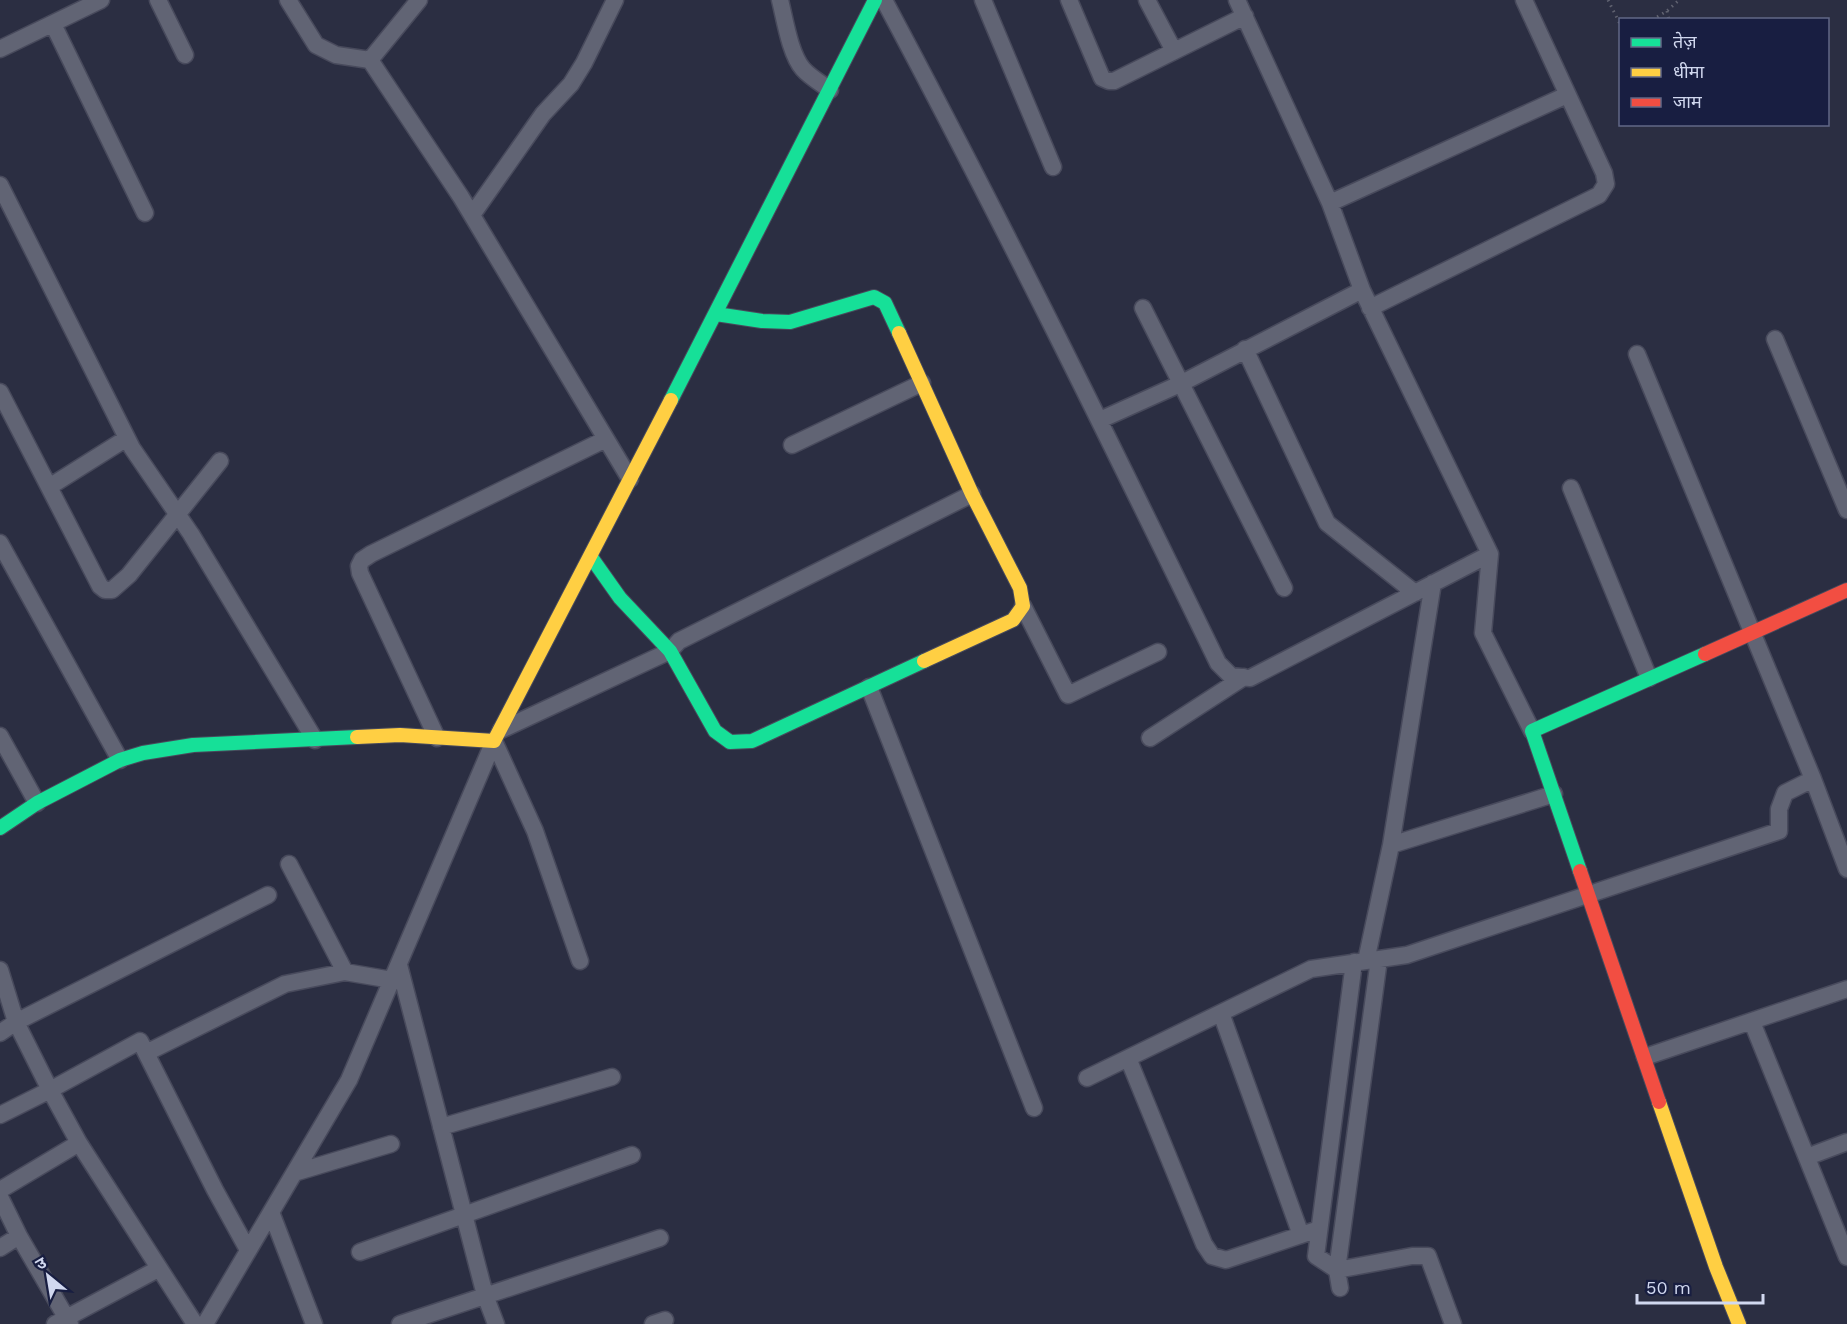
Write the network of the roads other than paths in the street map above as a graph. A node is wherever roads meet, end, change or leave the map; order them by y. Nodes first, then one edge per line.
1 (100, 0) edge
2 (158, 0) edge
3 (288, 0) edge
4 (419, 0) edge
5 (615, 0) edge
6 (780, 0) edge
7 (875, 0) edge
8 (885, 0) edge
9 (983, 0) edge
10 (1069, 0) edge
11 (1147, 0) edge
12 (1237, 0) edge
13 (1524, 0) edge
14 (1245, 16) junction
15 (53, 24) junction
16 (0, 50) edge
17 (1174, 51) junction
18 (185, 55) dead end
19 (370, 60) junction
20 (830, 90) junction
21 (1567, 95) junction
22 (1053, 167) dead end
23 (0, 185) edge
24 (1330, 203) junction
25 (145, 213) dead end
26 (472, 215) junction
27 (1362, 290) junction
28 (1143, 308) dead end
29 (1370, 308) junction
30 (716, 314) junction
31 (1775, 339) dead end
32 (1245, 349) junction
33 (1636, 354) dead end
34 (922, 383) junction
35 (1180, 384) junction
36 (0, 392) edge
37 (1100, 420) junction
38 (127, 438) junction
39 (606, 439) junction
40 (792, 445) dead end
41 (220, 461) dead end
42 (630, 479) junction
43 (49, 487) junction
44 (1570, 488) dead end
45 (972, 494) junction
46 (1847, 510) edge
47 (178, 515) junction
48 (0, 543) edge
49 (1490, 554) junction
50 (591, 557) junction
51 (1433, 583) junction
52 (1284, 588) dead end
53 (1847, 590) edge
54 (1415, 593) junction
55 (1023, 606) junction
56 (1752, 632) junction
57 (670, 651) junction
58 (1158, 652) dead end
59 (1244, 677) junction
60 (1649, 678) junction
61 (869, 687) junction
62 (1532, 731) junction
63 (0, 736) edge
64 (497, 736) junction
65 (437, 738) junction
66 (1150, 738) dead end
67 (315, 740) junction
68 (120, 760) junction
69 (1813, 779) junction
70 (1554, 794) junction
71 (37, 803) junction
72 (0, 828) edge
73 (1391, 845) junction
74 (290, 864) dead end
75 (1847, 869) edge
76 (268, 895) dead end
77 (1588, 895) junction
78 (579, 961) dead end
79 (1366, 961) junction
80 (0, 970) edge
81 (345, 972) junction
82 (395, 972) junction
83 (1847, 989) edge
84 (1221, 1013) junction
85 (16, 1022) junction
86 (1752, 1022) junction
87 (0, 1033) edge
88 (146, 1053) junction
89 (1645, 1057) junction
90 (1128, 1058) junction
91 (612, 1077) dead end
92 (1087, 1078) dead end
93 (50, 1090) junction
94 (1034, 1108) dead end
95 (0, 1115) edge
96 (441, 1126) junction
97 (1847, 1142) edge
98 (79, 1143) junction
99 (391, 1144) dead end
100 (632, 1155) dead end
101 (1807, 1157) junction
102 (294, 1173) junction
103 (0, 1190) edge
104 (0, 1197) edge
105 (271, 1212) junction
106 (464, 1215) junction
107 (1319, 1229) junction
108 (1301, 1234) junction
109 (19, 1236) junction
110 (660, 1238) dead end
111 (0, 1248) edge
112 (248, 1250) junction
113 (360, 1252) dead end
114 (1847, 1257) edge
115 (158, 1269) junction
116 (1337, 1270) junction
117 (1340, 1288) dead end
118 (485, 1295) junction
119 (64, 1322) edge
120 (195, 1324) edge
121 (205, 1324) edge
122 (314, 1324) edge
123 (400, 1324) edge
124 (496, 1324) edge
125 (1453, 1324) edge
126 (1739, 1324) edge

1 - 15 street
2 - 18 street
3 - 19 street
4 - 19 street
5 - 26 street
6 - 20 street
7 - 20 street
8 - 37 street
9 - 22 street
10 - 17 street
11 - 17 street
12 - 14 street
13 - 21 street
14 - 17 street
14 - 24 street
15 - 16 street
15 - 25 street
19 - 26 street
20 - 30 street
21 - 24 street
21 - 29 street
23 - 38 street
24 - 27 street
26 - 39 street
27 - 29 street
27 - 32 street
28 - 35 street
29 - 49 street
30 - 34 street
30 - 42 street
31 - 46 street
32 - 35 street
32 - 54 street
33 - 56 street
34 - 40 street
34 - 45 street
35 - 37 street
35 - 52 street
36 - 43 street
37 - 59 street
38 - 43 street
38 - 47 street
39 - 42 street
39 - 65 street
41 - 47 street
42 - 50 street
43 - 47 street
44 - 60 street
45 - 55 street
45 - 57 street
47 - 67 street
48 - 68 street
49 - 51 street
49 - 62 street
50 - 57 street
50 - 64 street
51 - 54 street
51 - 73 street
53 - 56 street
54 - 59 street
55 - 58 street
55 - 61 street
56 - 60 street
56 - 69 street
57 - 61 street
57 - 64 street
59 - 66 street
60 - 62 street
61 - 94 street
62 - 70 street
63 - 71 street
64 - 65 street
64 - 78 street
64 - 82 street
65 - 67 street
67 - 68 street
68 - 71 street
69 - 75 street
69 - 77 street
70 - 73 street
70 - 77 street
71 - 72 street
73 - 79 street
74 - 81 street
76 - 85 street
77 - 79 street
77 - 89 street
79 - 84 street
79 - 107 street
79 - 116 street
80 - 85 street
81 - 82 street
81 - 88 street
82 - 96 street
82 - 102 street
83 - 86 street
84 - 90 street
84 - 108 street
85 - 87 street
85 - 93 street
86 - 89 street
86 - 101 street
88 - 93 street
88 - 112 street
89 - 126 street
90 - 92 street
90 - 108 street
91 - 96 street
93 - 95 street
93 - 98 street
96 - 106 street
97 - 101 street
98 - 103 street
98 - 115 street
99 - 102 street
100 - 106 street
101 - 114 street
102 - 105 street
104 - 109 street
105 - 112 street
105 - 122 street
106 - 113 street
106 - 118 street
107 - 108 street
107 - 116 street
109 - 111 street
109 - 119 street
110 - 118 street
112 - 121 street
115 - 119 street
115 - 120 street
116 - 117 street
116 - 125 street
118 - 123 street
118 - 124 street

